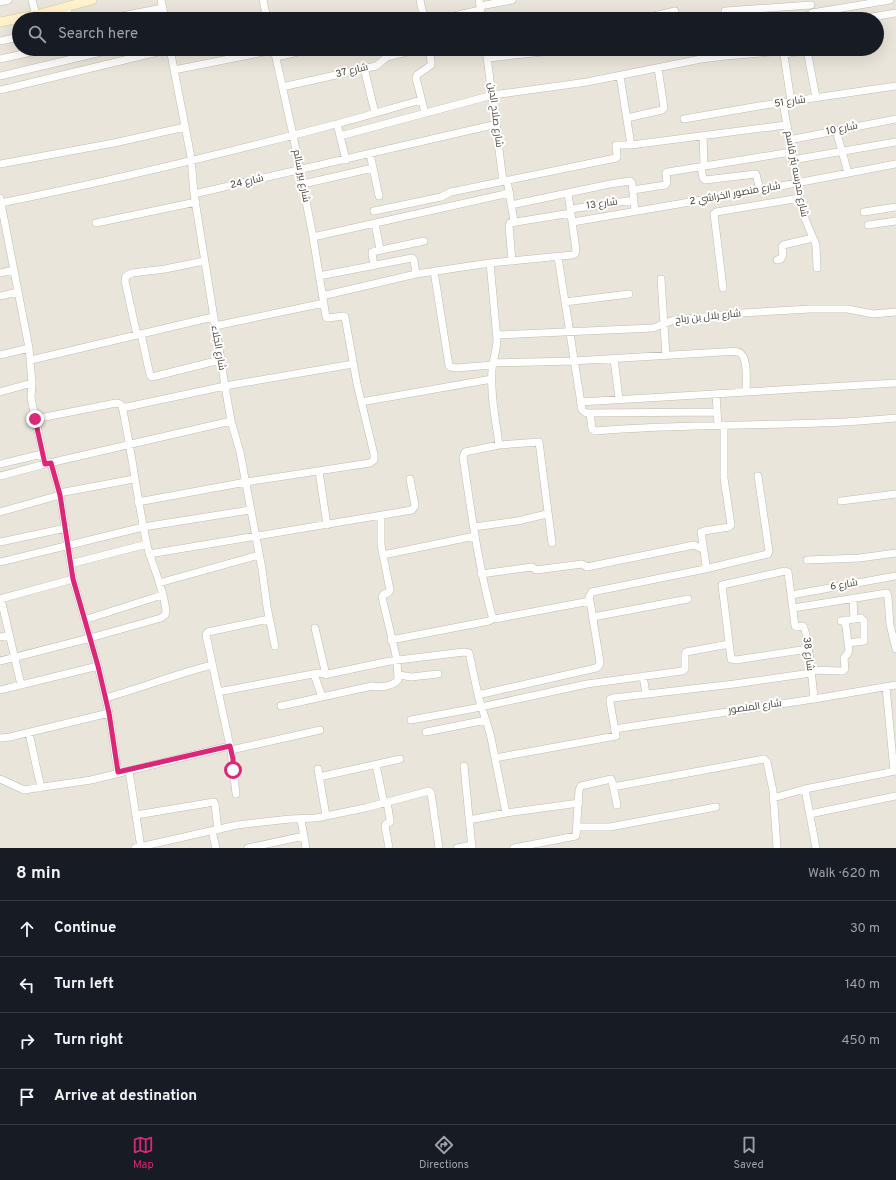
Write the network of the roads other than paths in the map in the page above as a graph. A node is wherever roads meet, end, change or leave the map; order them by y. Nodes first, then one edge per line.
1 (8, 0) edge
2 (32, 0) edge
3 (89, 0) edge
4 (161, 0) edge
5 (263, 0) edge
6 (420, 0) edge
7 (512, 0) edge
8 (890, 0) edge
9 (0, 2) edge
10 (812, 2) edge
11 (480, 5) edge
12 (67, 6) junction
13 (163, 8) junction
14 (725, 11) dead end
15 (35, 12) edge
16 (44, 12) edge
17 (68, 12) edge
18 (142, 12) edge
19 (164, 12) edge
20 (266, 12) edge
21 (423, 12) edge
22 (460, 12) edge
23 (832, 12) edge
24 (896, 13) edge
25 (884, 15) edge
26 (12, 19) edge
27 (0, 22) edge
28 (12, 38) edge
29 (0, 41) edge
30 (14, 56) edge
31 (72, 56) edge
32 (141, 56) edge
33 (171, 56) edge
34 (252, 56) edge
35 (275, 56) edge
36 (391, 56) edge
37 (430, 56) edge
38 (506, 56) edge
39 (726, 56) edge
40 (784, 56) edge
41 (811, 56) edge
42 (488, 58) joint
43 (0, 59) edge
44 (364, 68) junction
45 (658, 68) junction
46 (174, 70) junction
47 (0, 76) edge
48 (620, 76) junction
49 (896, 86) edge
50 (282, 87) junction
51 (0, 90) edge
52 (493, 95) junction
53 (816, 98) junction
54 (421, 100) junction
55 (791, 101) junction
56 (782, 103) junction
57 (375, 113) junction
58 (425, 113) junction
59 (627, 118) junction
60 (684, 119) dead end
61 (896, 119) edge
62 (337, 124) junction
63 (497, 124) junction
64 (786, 125) junction
65 (185, 127) junction
66 (836, 130) junction
67 (293, 135) junction
68 (340, 136) junction
69 (703, 136) junction
70 (789, 140) junction
71 (896, 142) edge
72 (631, 145) junction
73 (842, 151) junction
74 (791, 152) junction
75 (370, 154) junction
76 (346, 160) junction
77 (792, 160) junction
78 (191, 161) junction
79 (0, 164) edge
80 (896, 164) edge
81 (702, 166) junction
82 (373, 168) junction
83 (300, 170) junction
84 (848, 173) junction
85 (505, 180) junction
86 (797, 183) junction
87 (303, 184) junction
88 (633, 190) junction
89 (760, 190) junction
90 (510, 193) junction
91 (568, 193) junction
92 (194, 194) junction
93 (379, 196) dead end
94 (800, 198) junction
95 (634, 200) junction
96 (0, 201) edge
97 (196, 202) junction
98 (511, 205) junction
99 (896, 207) edge
100 (374, 211) dead end
101 (571, 211) junction
102 (635, 211) junction
103 (864, 212) dead end
104 (514, 221) junction
105 (896, 221) edge
106 (573, 222) junction
107 (96, 223) dead end
108 (375, 223) junction
109 (2, 224) edge
110 (868, 225) dead end
111 (313, 237) junction
112 (814, 238) junction
113 (424, 241) dead end
114 (380, 250) junction
115 (558, 257) junction
116 (777, 260) dead end
117 (204, 261) junction
118 (512, 261) junction
119 (490, 263) junction
120 (374, 266) junction
121 (817, 268) dead end
122 (14, 270) junction
123 (434, 271) junction
124 (0, 273) edge
125 (416, 274) junction
126 (319, 276) junction
127 (661, 279) dead end
128 (723, 288) dead end
129 (18, 292) junction
130 (629, 294) dead end
131 (0, 296) edge
132 (323, 299) junction
133 (564, 302) junction
134 (896, 312) edge
135 (213, 317) junction
136 (665, 324) junction
137 (215, 326) junction
138 (569, 331) junction
139 (139, 335) junction
140 (497, 335) junction
141 (29, 348) junction
142 (0, 355) edge
143 (666, 356) junction
144 (614, 359) junction
145 (31, 360) junction
146 (220, 360) junction
147 (574, 361) junction
148 (354, 364) junction
149 (493, 364) junction
150 (492, 379) junction
151 (32, 383) junction
152 (896, 383) edge
153 (225, 386) junction
154 (0, 392) edge
155 (746, 392) junction
156 (716, 394) junction
157 (619, 399) junction
158 (361, 402) junction
159 (580, 402) junction
160 (122, 408) junction
161 (717, 412) junction
162 (590, 414) junction
163 (896, 418) edge
164 (35, 419) junction
165 (231, 421) junction
166 (721, 425) junction
167 (128, 444) junction
168 (499, 445) junction
169 (42, 454) junction
170 (48, 463) junction
171 (0, 464) edge
172 (320, 471) junction
173 (0, 476) edge
174 (758, 476) dead end
175 (134, 479) junction
176 (410, 479) dead end
177 (246, 482) junction
178 (60, 494) junction
179 (896, 494) edge
180 (841, 501) dead end
181 (138, 502) junction
182 (250, 510) junction
183 (0, 512) edge
184 (547, 514) junction
185 (381, 516) junction
186 (327, 525) junction
187 (143, 527) junction
188 (474, 527) junction
189 (66, 528) junction
190 (255, 536) junction
191 (475, 536) junction
192 (0, 542) edge
193 (552, 543) dead end
194 (147, 544) junction
195 (67, 545) junction
196 (703, 549) junction
197 (896, 553) edge
198 (149, 554) junction
199 (259, 555) junction
200 (383, 555) junction
201 (807, 560) dead end
202 (0, 562) edge
203 (70, 564) junction
204 (705, 569) junction
205 (481, 574) junction
206 (896, 576) edge
207 (73, 579) junction
208 (159, 584) junction
209 (162, 595) junction
210 (791, 595) junction
211 (853, 598) junction
212 (1, 599) edge
213 (688, 599) dead end
214 (590, 601) junction
215 (793, 608) junction
216 (893, 615) edge
217 (593, 617) junction
218 (494, 618) junction
219 (269, 619) junction
220 (854, 619) junction
221 (84, 620) junction
222 (315, 628) dead end
223 (9, 635) junction
224 (0, 638) edge
225 (90, 638) junction
226 (392, 640) junction
227 (729, 644) junction
228 (848, 644) junction
229 (275, 646) dead end
230 (808, 649) junction
231 (896, 649) edge
232 (14, 657) junction
233 (397, 660) junction
234 (0, 661) edge
235 (212, 665) junction
236 (98, 666) junction
237 (811, 672) junction
238 (314, 674) junction
239 (438, 674) dead end
240 (326, 675) junction
241 (399, 675) junction
242 (643, 676) junction
243 (21, 685) junction
244 (896, 685) edge
245 (886, 686) junction
246 (0, 690) edge
247 (218, 692) junction
248 (646, 694) junction
249 (478, 695) junction
250 (322, 697) junction
251 (105, 698) junction
252 (814, 699) junction
253 (281, 706) dead end
254 (481, 706) junction
255 (109, 713) junction
256 (411, 720) dead end
257 (486, 720) junction
258 (614, 729) junction
259 (320, 730) dead end
260 (426, 732) dead end
261 (29, 733) junction
262 (0, 738) edge
263 (231, 748) junction
264 (495, 758) junction
265 (400, 760) dead end
266 (376, 765) junction
267 (464, 766) dead end
268 (318, 769) dead end
269 (129, 771) junction
270 (895, 771) edge
271 (118, 772) junction
272 (319, 777) junction
273 (0, 779) edge
274 (613, 787) junction
275 (41, 788) junction
276 (805, 789) junction
277 (236, 794) dead end
278 (896, 796) edge
279 (773, 798) junction
280 (385, 803) junction
281 (578, 803) junction
282 (617, 805) dead end
283 (716, 807) dead end
284 (506, 813) junction
285 (810, 814) junction
286 (136, 815) junction
287 (326, 816) junction
288 (302, 820) junction
289 (469, 820) junction
290 (577, 827) junction
291 (215, 830) junction
292 (304, 836) junction
293 (472, 846) edge
294 (139, 848) edge
295 (216, 848) edge
296 (248, 848) edge
297 (306, 848) edge
298 (389, 848) edge
299 (439, 848) edge
300 (457, 848) edge
301 (514, 848) edge
302 (777, 848) edge
303 (816, 848) edge

1 - 9 street
2 - 15 street
3 - 12 street
4 - 13 street
5 - 20 street
6 - 21 street
7 - 11 street
8 - 23 street
10 - 14 street
11 - 22 street
12 - 16 street
12 - 17 street
13 - 18 street
13 - 19 street
24 - 25 street
26 - 27 street
28 - 29 street
30 - 43 street
31 - 47 street
32 - 51 street
33 - 46 street, شارع الجلاء
34 - 46 street
35 - 50 street, شارع بير سالم
36 - 44 street, شارع 37
37 - 54 street
38 - 42 street
39 - 45 street
40 - 55 street
41 - 53 street
42 - 52 street, شارع صلاح الدين
44 - 50 street, شارع 37
44 - 57 street
45 - 48 street
45 - 59 street
46 - 65 street, شارع الجلاء
48 - 52 street
48 - 59 street
49 - 53 street, شارع 51
50 - 67 street, شارع بير سالم
52 - 58 street
52 - 63 street, شارع صلاح الدين
53 - 55 street, شارع 51
54 - 57 street
54 - 58 street
55 - 56 street, شارع 51
56 - 60 street, شارع 51
56 - 64 street, شارع مدرسه بئر قاسم
57 - 62 street
58 - 68 street
59 - 72 street
61 - 66 street, شارع 10
62 - 67 street
62 - 68 street
63 - 75 street, شارع 24
63 - 85 street, شارع صلاح الدين
64 - 69 street
64 - 70 street, شارع مدرسه بئر قاسم
65 - 78 street, شارع الجلاء
65 - 79 street
66 - 70 street, شارع 10
66 - 73 street
67 - 78 street
67 - 83 street, شارع بير سالم
68 - 76 street
69 - 72 street
69 - 81 street
70 - 74 street, شارع مدرسه بئر قاسم
71 - 73 street
72 - 85 street
73 - 77 street
73 - 84 street
74 - 77 street, شارع مدرسه بئر قاسم
74 - 81 street
75 - 76 street, شارع 24
75 - 82 street
76 - 83 street, شارع 24
77 - 86 street, شارع مدرسه بئر قاسم
78 - 92 street, شارع الجلاء
78 - 96 street
80 - 84 street, شارع منصور الخراشي 2
81 - 88 street
81 - 89 street
82 - 87 street
82 - 93 street
83 - 87 street, شارع بير سالم
83 - 92 street, شارع 24
84 - 86 street, شارع منصور الخراشي 2
85 - 90 street, شارع صلاح الدين
85 - 100 street
86 - 89 street, شارع منصور الخراشي 2
86 - 94 street, شارع مدرسه بئر قاسم
87 - 111 street, شارع بير سالم
88 - 91 street
88 - 95 street
89 - 102 street, شارع منصور الخراشي 2
90 - 98 street, شارع صلاح الدين
90 - 108 street
91 - 98 street
91 - 101 street
92 - 97 street, شارع الجلاء
94 - 112 street, شارع مدرسه بئر قاسم
94 - 128 street
95 - 101 street, شارع 13
95 - 102 street
96 - 109 street
97 - 107 street
97 - 117 street, شارع الجلاء
98 - 104 street, شارع صلاح الدين
99 - 103 street
101 - 104 street, شارع 13
101 - 106 street
102 - 106 street, شارع منصور الخراشي 2
104 - 118 street
105 - 110 street
106 - 115 street
108 - 111 street
108 - 114 street
109 - 122 street
111 - 126 street, شارع بير سالم
112 - 116 street
112 - 121 street, شارع مدرسه بئر قاسم
113 - 114 street
114 - 120 street
115 - 118 street
115 - 133 street
117 - 135 street, شارع الجلاء
117 - 139 street
118 - 119 street
119 - 123 street
119 - 140 street
120 - 125 street
120 - 126 street
122 - 124 street
122 - 129 street
123 - 125 street
123 - 149 street
125 - 132 street
126 - 132 street, شارع بير سالم
127 - 136 street
129 - 131 street
129 - 141 street
130 - 133 street
132 - 137 street
132 - 148 street, شارع بير سالم
133 - 138 street
134 - 136 street, شارع بلال بن رباح
135 - 137 street, شارع الجلاء
135 - 139 street
136 - 138 street, شارع بلال بن رباح
136 - 143 street
137 - 146 street, شارع الجلاء
138 - 140 street, شارع بلال بن رباح
138 - 147 street
139 - 145 street
139 - 146 street
140 - 149 street
141 - 142 street
141 - 145 street
143 - 144 street
143 - 155 street
144 - 147 street
144 - 157 street
145 - 151 street
146 - 153 street, شارع الجلاء
147 - 149 street
147 - 159 street
148 - 153 street
148 - 158 street
149 - 150 street
150 - 158 street
150 - 168 street
151 - 154 street
151 - 164 street
152 - 155 street
153 - 160 street
153 - 165 street, شارع الجلاء
155 - 156 street
156 - 157 street
156 - 161 street
157 - 159 street
158 - 172 street
159 - 162 street
160 - 164 street
160 - 167 street
161 - 162 street
161 - 166 street
162 - 166 street
163 - 166 street
164 - 169 street
165 - 167 street
165 - 177 street, شارع الجلاء
166 - 196 street
167 - 170 street
167 - 175 street
168 - 184 street
168 - 188 street
169 - 170 street
169 - 171 street
170 - 173 street
170 - 178 street
172 - 177 street
172 - 186 street
174 - 204 street
175 - 178 street
175 - 181 street
176 - 185 street
177 - 181 street
177 - 182 street, شارع الجلاء
178 - 183 street
178 - 189 street
179 - 180 street
181 - 187 street
182 - 187 street
182 - 190 street, شارع الجلاء
184 - 188 street
184 - 193 street
185 - 186 street
185 - 200 street
186 - 190 street
187 - 194 street
187 - 195 street
188 - 191 street
189 - 192 street
189 - 195 street
190 - 198 street
190 - 199 street, شارع الجلاء
191 - 200 street
191 - 205 street
194 - 198 street
194 - 203 street
195 - 202 street
195 - 203 street
196 - 204 street
196 - 205 street
197 - 201 street
198 - 208 street
199 - 208 street
199 - 219 street, شارع الجلاء
200 - 226 street
203 - 207 street
204 - 214 street
205 - 218 street
206 - 210 street, شارع 6
207 - 212 street
207 - 221 street
208 - 209 street
209 - 221 street
209 - 225 street
210 - 215 street, شارع 38
210 - 227 street, شارع 38
211 - 215 street
211 - 216 street
211 - 220 street
212 - 223 street
213 - 217 street
214 - 217 street
214 - 218 street
215 - 230 street, شارع 38
216 - 231 street
217 - 249 street
218 - 226 street
219 - 229 street, شارع الجلاء
219 - 235 street
220 - 228 street
220 - 228 street
221 - 225 street
222 - 240 street
223 - 224 street
223 - 232 street
225 - 232 street
225 - 236 street
226 - 233 street
227 - 230 street
227 - 242 street
228 - 237 street
230 - 237 street, شارع 38
232 - 234 street
232 - 243 street
233 - 240 street
233 - 241 street
233 - 249 street
235 - 247 street
235 - 251 street
236 - 243 street
236 - 251 street
237 - 248 street
237 - 252 street, شارع 38
238 - 240 street
238 - 247 street
238 - 250 street
239 - 241 street
241 - 250 street
242 - 248 street
242 - 254 street
243 - 246 street
244 - 245 street, شارع المنصور
245 - 252 street, شارع المنصور
245 - 270 street
247 - 263 street
248 - 258 street
249 - 254 street
250 - 253 street
251 - 255 street
252 - 258 street, شارع المنصور
254 - 256 street
254 - 257 street
255 - 261 street
255 - 271 street
257 - 260 street
257 - 264 street
258 - 264 street
259 - 263 street
261 - 262 street
261 - 275 street
263 - 269 street
263 - 277 street
264 - 284 street
265 - 266 street
266 - 272 street
266 - 280 street
267 - 289 street
268 - 272 street
269 - 271 street
269 - 286 street
270 - 276 street
271 - 275 street
272 - 287 street
273 - 275 street
274 - 279 street
274 - 281 street
274 - 282 street
276 - 279 street
276 - 285 street
278 - 285 street
279 - 302 street
280 - 287 street
280 - 298 street
280 - 299 street
281 - 284 street
281 - 290 street
283 - 290 street
284 - 289 street
285 - 303 street
286 - 291 street
286 - 294 street
287 - 288 street
288 - 291 street
288 - 292 street
289 - 293 street
290 - 301 street
291 - 294 street
291 - 295 street
292 - 296 street
292 - 297 street
293 - 300 street

